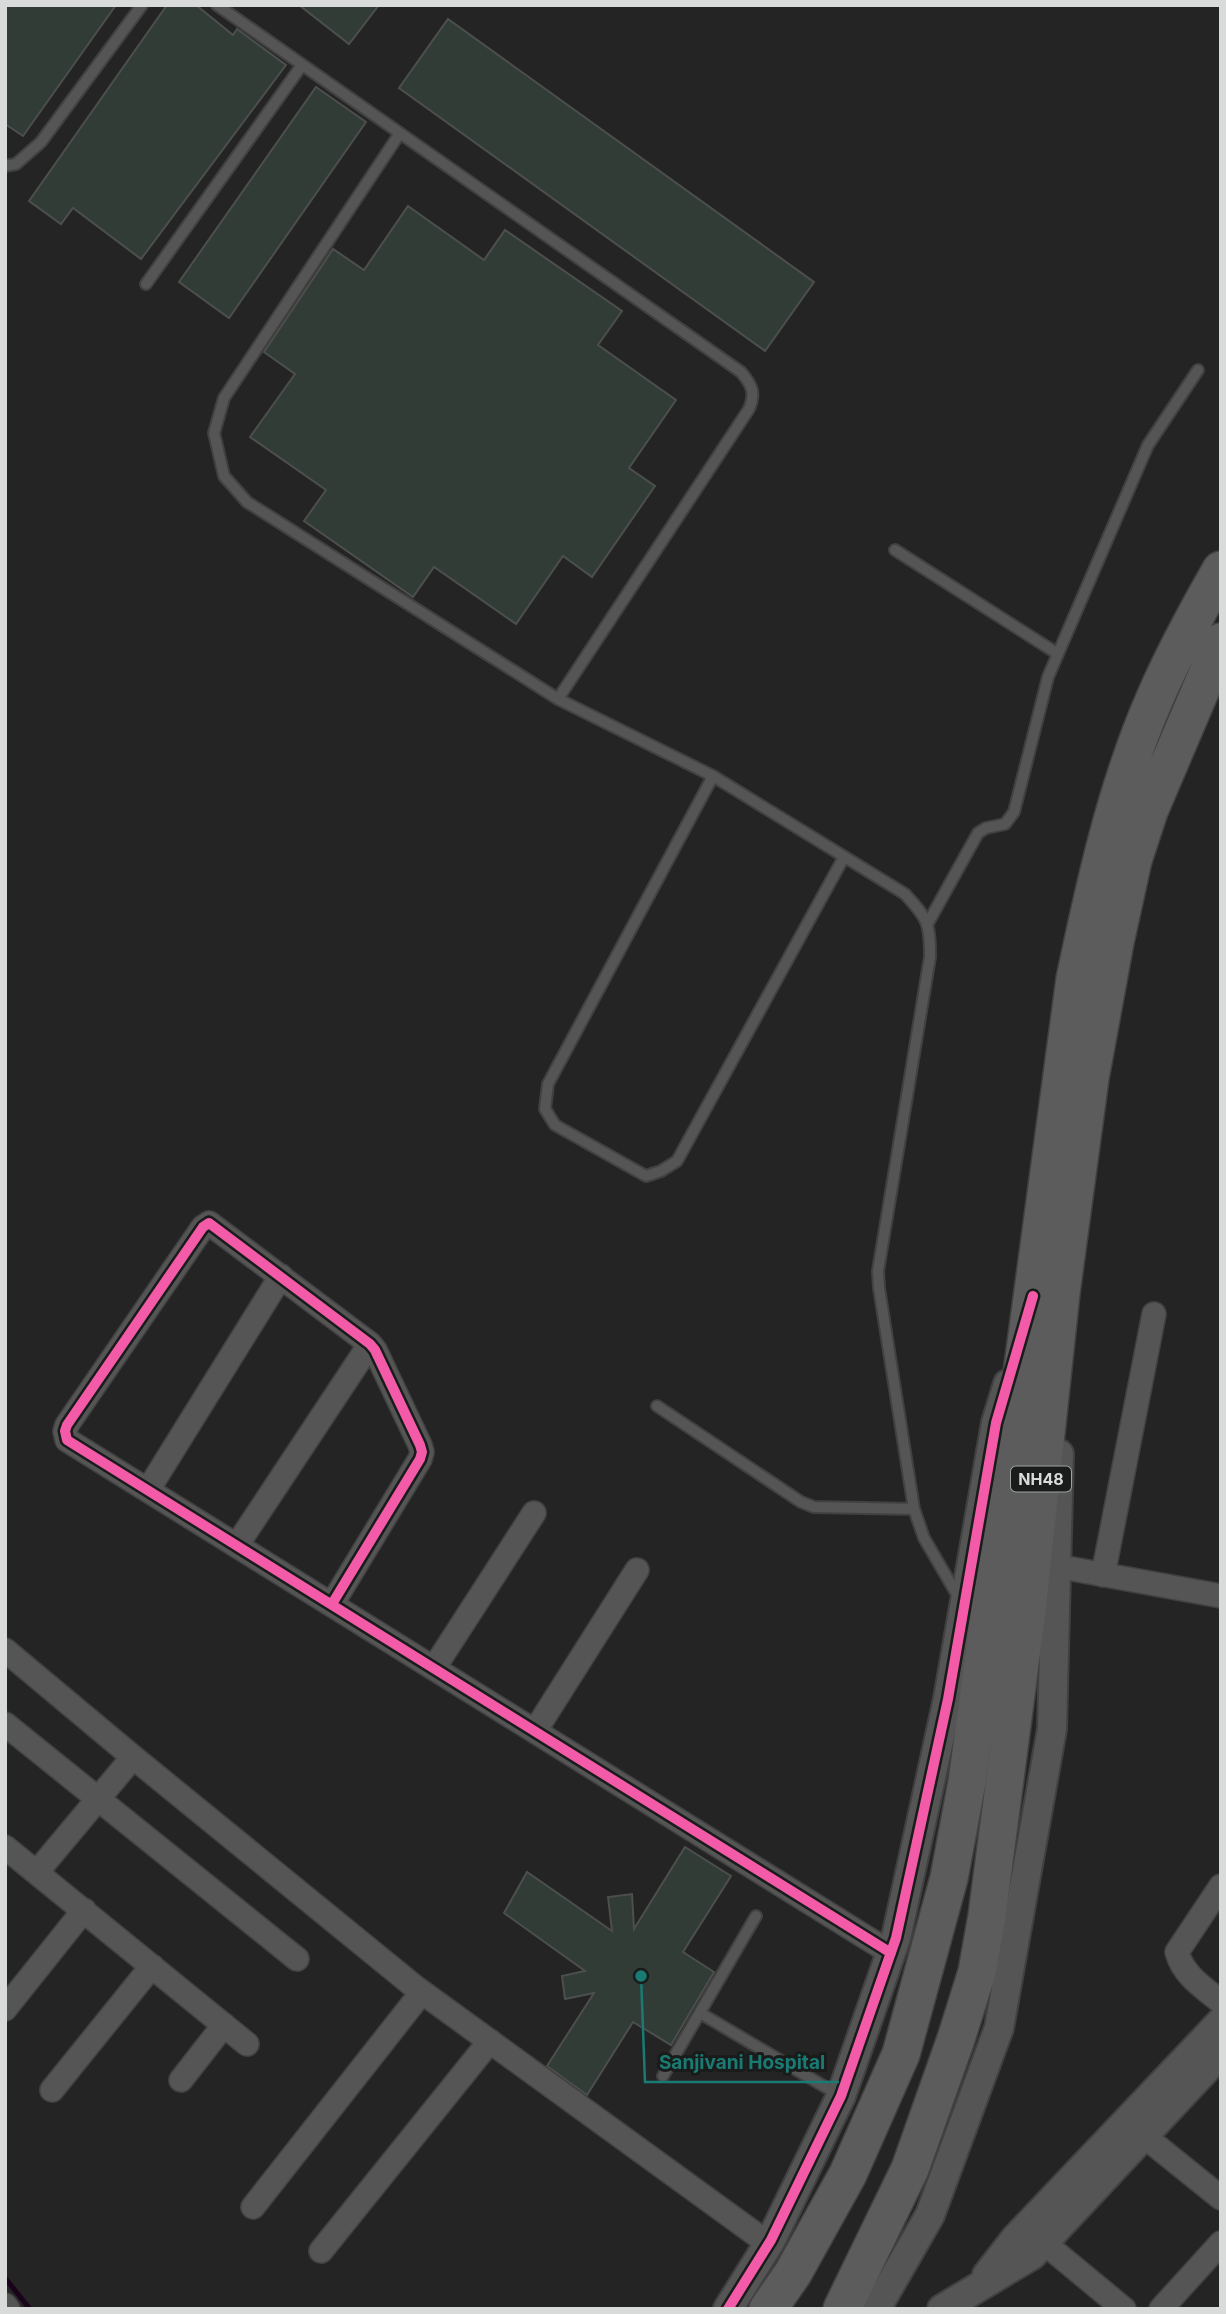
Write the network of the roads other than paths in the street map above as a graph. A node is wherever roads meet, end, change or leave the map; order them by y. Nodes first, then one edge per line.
1 (142, 5) edge
2 (217, 5) edge
3 (302, 65) junction
4 (400, 133) junction
5 (5, 166) edge
6 (146, 284) dead end
7 (1198, 370) dead end
8 (895, 550) dead end
9 (1221, 570) edge
10 (1221, 642) edge
11 (1058, 654) junction
12 (558, 699) junction
13 (713, 776) junction
14 (844, 857) junction
15 (928, 923) junction
16 (281, 1276) junction
17 (1047, 1294) junction
18 (1154, 1314) dead end
19 (370, 1344) junction
20 (657, 1406) dead end
21 (148, 1490) junction
22 (914, 1509) junction
23 (534, 1513) dead end
24 (237, 1545) junction
25 (1056, 1566) junction
26 (637, 1570) dead end
27 (1103, 1575) junction
28 (1221, 1595) edge
29 (332, 1604) junction
30 (964, 1607) junction
31 (5, 1650) edge
32 (435, 1668) junction
33 (5, 1724) edge
34 (535, 1731) junction
35 (132, 1757) junction
36 (97, 1798) junction
37 (9, 1856) edge
38 (37, 1872) junction
39 (1221, 1886) edge
40 (84, 1910) junction
41 (756, 1916) dead end
42 (891, 1952) junction
43 (297, 1959) dead end
44 (152, 1966) junction
45 (422, 1992) junction
46 (1221, 2002) edge
47 (5, 2009) edge
48 (700, 2013) junction
49 (1221, 2022) edge
50 (224, 2025) junction
51 (489, 2041) junction
52 (247, 2044) dead end
53 (1221, 2053) edge
54 (663, 2076) dead end
55 (181, 2080) dead end
56 (52, 2090) dead end
57 (841, 2096) junction
58 (1144, 2136) junction
59 (1221, 2198) edge
60 (253, 2207) dead end
61 (1043, 2242) junction
62 (1221, 2243) edge
63 (769, 2244) junction
64 (321, 2251) dead end
65 (977, 2288) junction
66 (728, 2309) edge
67 (768, 2309) edge
68 (842, 2309) edge
69 (876, 2309) edge
70 (942, 2309) edge
71 (1124, 2309) edge
72 (1161, 2309) edge

1 - 5 lane
2 - 3 lane
3 - 4 lane
3 - 6 lane
4 - 12 lane
4 - 12 lane
7 - 11 lane
8 - 11 lane
9 - 17 highway, NH48
10 - 17 highway, NH48
11 - 15 lane
12 - 13 lane
13 - 14 lane
13 - 14 lane
14 - 15 lane
15 - 22 lane
16 - 19 street
16 - 21 street
16 - 21 street
17 - 25 street
17 - 30 street
17 - 67 highway, NH48
17 - 68 highway, NH48
18 - 27 street
19 - 24 street
19 - 29 street
20 - 22 lane
21 - 24 street
22 - 30 lane
23 - 32 street
24 - 29 street
25 - 27 street
25 - 69 street
26 - 34 street
27 - 28 street
29 - 32 street
30 - 42 street
31 - 35 street
32 - 34 street
33 - 36 street
34 - 42 street
35 - 36 street
35 - 45 street
36 - 38 street
36 - 43 street
37 - 38 street
38 - 40 street
39 - 46 street
40 - 44 street
40 - 47 street
41 - 48 lane
42 - 57 street
44 - 50 street
44 - 56 street
45 - 51 street
45 - 60 street
48 - 54 lane
48 - 57 lane
49 - 65 street
50 - 52 street
50 - 55 street
51 - 63 street
51 - 64 street
53 - 58 street
57 - 63 street
58 - 59 street
58 - 61 street
61 - 65 street
61 - 71 street
62 - 72 street
63 - 66 street
65 - 70 street

